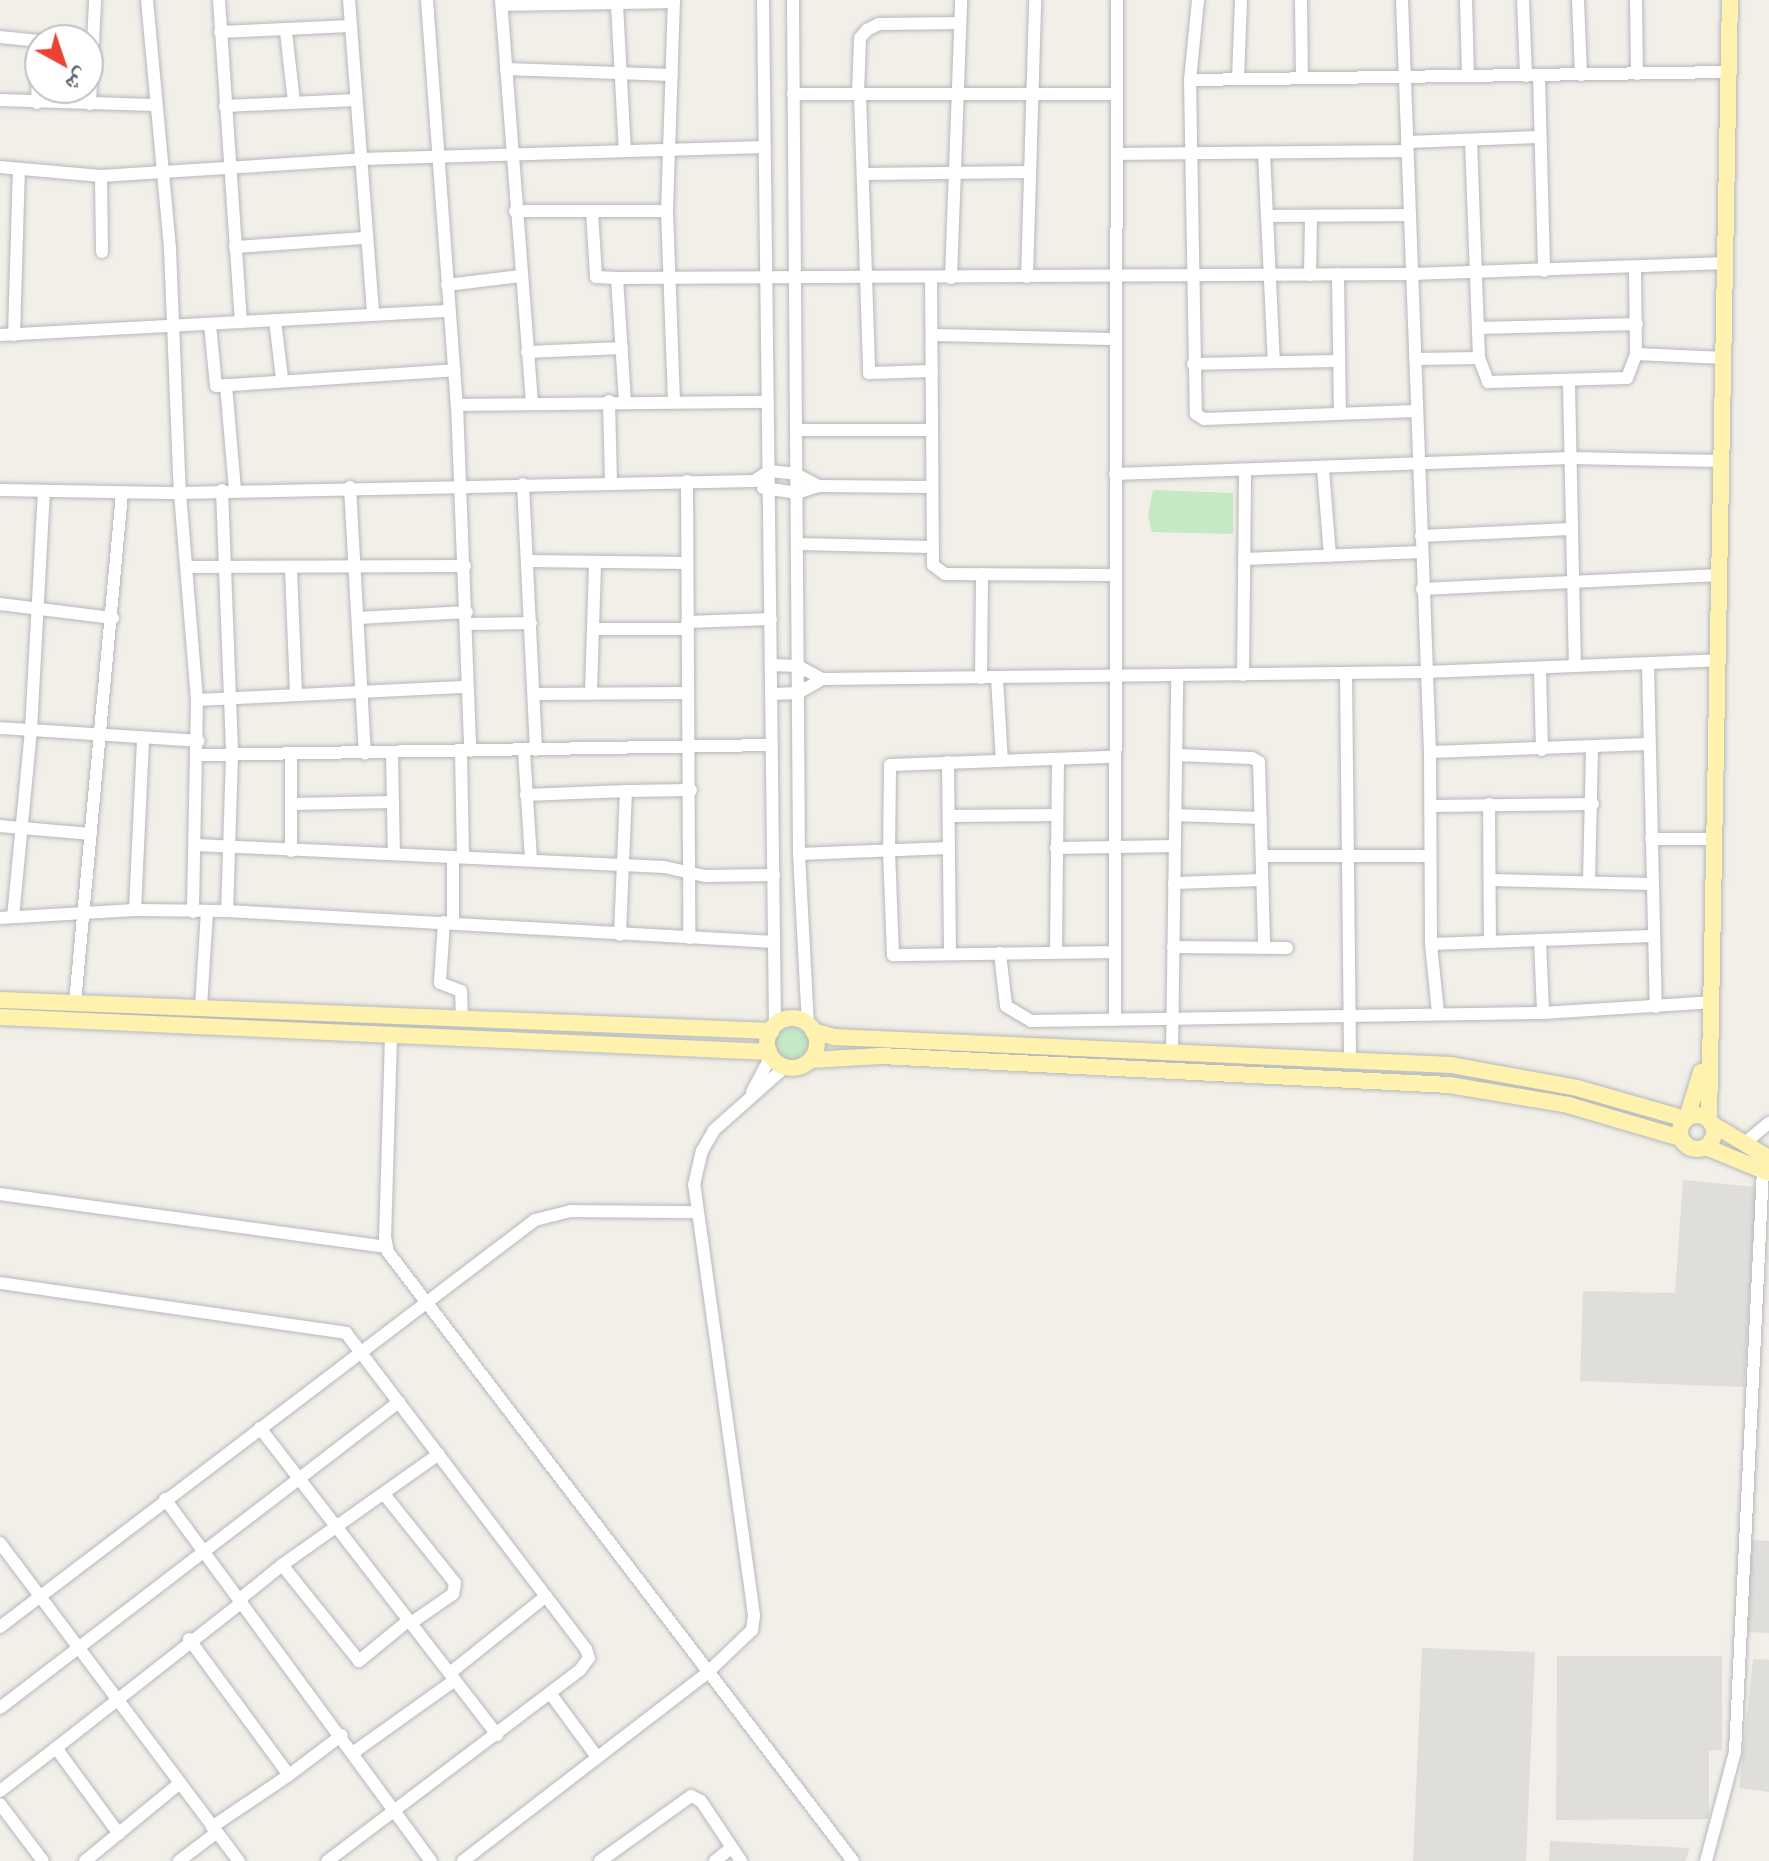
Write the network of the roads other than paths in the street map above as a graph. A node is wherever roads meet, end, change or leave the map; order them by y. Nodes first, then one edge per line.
1 (95, 0) edge
2 (147, 0) edge
3 (219, 0) edge
4 (349, 0) edge
5 (427, 0) edge
6 (763, 0) edge
7 (793, 0) edge
8 (961, 0) edge
9 (1035, 0) edge
10 (1117, 0) edge
11 (1198, 0) edge
12 (1241, 0) edge
13 (1301, 0) edge
14 (1402, 0) edge
15 (1466, 0) edge
16 (1523, 0) edge
17 (1578, 0) edge
18 (1636, 0) edge
19 (1730, 0) edge
20 (674, 1) edge
21 (501, 3) edge
22 (617, 5) junction
23 (960, 23) junction
24 (93, 24) edge
25 (350, 26) junction
26 (220, 32) junction
27 (286, 32) junction
28 (0, 37) edge
29 (24, 39) edge
30 (506, 69) junction
31 (1729, 72) junction
32 (620, 74) junction
33 (1637, 74) junction
34 (672, 75) junction
35 (1581, 75) junction
36 (1405, 76) junction
37 (1468, 76) junction
38 (1532, 76) junction
39 (1302, 78) junction
40 (1238, 79) junction
41 (1190, 80) junction
42 (956, 93) junction
43 (1033, 93) junction
44 (793, 94) junction
45 (1117, 94) junction
46 (859, 95) junction
47 (0, 100) edge
48 (356, 100) junction
49 (24, 102) edge
50 (294, 102) junction
51 (90, 104) edge
52 (153, 105) junction
53 (225, 106) junction
54 (1538, 137) junction
55 (1471, 140) junction
56 (667, 147) junction
57 (765, 147) junction
58 (1407, 147) junction
59 (625, 151) junction
60 (511, 153) junction
61 (1264, 153) junction
62 (1117, 154) junction
63 (1190, 154) junction
64 (435, 156) junction
65 (361, 159) junction
66 (230, 165) junction
67 (0, 167) edge
68 (19, 169) junction
69 (953, 172) junction
70 (1027, 172) junction
71 (161, 173) junction
72 (864, 174) junction
73 (101, 176) junction
74 (515, 211) junction
75 (592, 211) junction
76 (667, 211) junction
77 (1410, 215) junction
78 (1267, 216) junction
79 (1311, 216) junction
80 (365, 238) junction
81 (235, 247) junction
82 (102, 252) dead end
83 (1726, 263) junction
84 (1635, 269) junction
85 (1544, 271) junction
86 (1475, 272) junction
87 (1338, 274) junction
88 (1412, 274) junction
89 (1270, 275) junction
90 (1310, 275) junction
91 (520, 276) junction
92 (1195, 276) junction
93 (670, 277) junction
94 (868, 277) junction
95 (1027, 277) junction
96 (1116, 277) junction
97 (617, 278) junction
98 (931, 278) junction
99 (951, 278) junction
100 (767, 279) junction
101 (795, 280) junction
102 (447, 285) junction
103 (449, 311) junction
104 (373, 314) junction
105 (275, 320) junction
106 (241, 322) junction
107 (1637, 324) junction
108 (210, 325) junction
109 (173, 327) junction
110 (1478, 328) junction
111 (7, 335) edge
112 (932, 335) junction
113 (1115, 339) junction
114 (622, 348) junction
115 (527, 352) junction
116 (1636, 354) junction
117 (1479, 358) junction
118 (1724, 358) junction
119 (1415, 359) junction
120 (1339, 361) junction
121 (1274, 362) junction
122 (1193, 364) junction
123 (454, 370) junction
124 (932, 371) junction
125 (282, 379) junction
126 (1569, 384) junction
127 (226, 385) junction
128 (674, 400) junction
129 (532, 401) junction
130 (609, 401) junction
131 (625, 401) junction
132 (768, 402) junction
133 (457, 405) junction
134 (1416, 411) junction
135 (1340, 413) junction
136 (796, 430) junction
137 (931, 430) junction
138 (1570, 458) junction
139 (1722, 461) junction
140 (1416, 463) junction
141 (1323, 469) junction
142 (769, 471) junction
143 (1245, 471) junction
144 (796, 474) junction
145 (1115, 474) junction
146 (687, 481) junction
147 (754, 481) junction
148 (611, 482) junction
149 (523, 484) junction
150 (460, 485) junction
151 (819, 486) junction
152 (350, 487) junction
153 (932, 487) junction
154 (0, 490) edge
155 (229, 490) junction
156 (44, 492) junction
157 (769, 492) junction
158 (122, 493) junction
159 (180, 493) junction
160 (797, 493) junction
161 (1571, 529) junction
162 (1421, 536) junction
163 (797, 544) junction
164 (931, 547) junction
165 (1421, 552) junction
166 (1330, 556) junction
167 (1244, 559) junction
168 (529, 561) junction
169 (595, 563) junction
170 (687, 563) junction
171 (465, 566) junction
172 (187, 567) junction
173 (225, 567) junction
174 (354, 568) junction
175 (291, 569) junction
176 (982, 574) junction
177 (1113, 575) junction
178 (1720, 575) junction
179 (1573, 585) junction
180 (1422, 589) junction
181 (0, 604) edge
182 (40, 607) junction
183 (113, 618) junction
184 (358, 618) junction
185 (467, 618) junction
186 (771, 619) junction
187 (531, 623) junction
188 (687, 626) junction
189 (594, 629) junction
190 (1719, 660) junction
191 (1648, 664) junction
192 (771, 665) junction
193 (798, 666) junction
194 (1575, 666) junction
195 (1540, 668) junction
196 (1426, 672) junction
197 (1346, 673) junction
198 (1177, 675) junction
199 (1243, 675) junction
200 (1114, 676) junction
201 (981, 678) junction
202 (997, 678) junction
203 (822, 679) junction
204 (467, 687) junction
205 (363, 691) junction
206 (591, 692) junction
207 (688, 693) junction
208 (798, 693) junction
209 (296, 694) junction
210 (536, 694) junction
211 (771, 694) junction
212 (229, 698) junction
213 (197, 700) junction
214 (0, 728) edge
215 (31, 730) junction
216 (103, 734) junction
217 (143, 738) junction
218 (199, 741) junction
219 (1649, 744) junction
220 (772, 745) junction
221 (1592, 747) junction
222 (691, 749) junction
223 (1542, 750) junction
224 (466, 751) junction
225 (530, 751) junction
226 (1430, 752) junction
227 (365, 754) junction
228 (392, 754) junction
229 (198, 755) junction
230 (232, 755) junction
231 (291, 755) junction
232 (1176, 755) junction
233 (1113, 757) junction
234 (1002, 761) junction
235 (1058, 761) junction
236 (948, 762) junction
237 (691, 790) junction
238 (626, 791) junction
239 (526, 795) junction
240 (392, 802) junction
241 (292, 804) junction
242 (1489, 804) junction
243 (1593, 804) junction
244 (1431, 806) junction
245 (1056, 815) junction
246 (1175, 815) junction
247 (949, 816) junction
248 (1261, 818) junction
249 (0, 826) edge
250 (22, 828) junction
251 (91, 834) junction
252 (1651, 839) junction
253 (1715, 839) junction
254 (196, 845) junction
255 (1175, 846) junction
256 (228, 847) junction
257 (1113, 847) junction
258 (949, 848) junction
259 (1056, 848) junction
260 (291, 851) junction
261 (889, 852) junction
262 (394, 854) junction
263 (799, 854) junction
264 (1262, 856) junction
265 (1430, 856) junction
266 (458, 857) junction
267 (1348, 858) junction
268 (531, 860) junction
269 (625, 866) junction
270 (692, 872) junction
271 (774, 875) junction
272 (1262, 880) junction
273 (1490, 880) junction
274 (1589, 881) junction
275 (1174, 883) junction
276 (1651, 884) junction
277 (135, 910) junction
278 (207, 911) junction
279 (227, 911) junction
280 (81, 912) junction
281 (193, 912) junction
282 (6, 917) edge
283 (449, 923) junction
284 (620, 935) junction
285 (1652, 936) junction
286 (689, 938) junction
287 (1540, 940) junction
288 (1490, 941) junction
289 (774, 942) junction
290 (1431, 944) junction
291 (1264, 946) junction
292 (1173, 947) junction
293 (1287, 948) dead end
294 (1056, 951) junction
295 (1112, 952) junction
296 (1000, 953) junction
297 (950, 954) junction
298 (0, 1000) edge
299 (1711, 1002) junction
300 (75, 1003) junction
301 (201, 1007) junction
302 (1656, 1007) junction
303 (1350, 1013) junction
304 (1438, 1013) junction
305 (1543, 1013) junction
306 (0, 1017) edge
307 (462, 1019) junction
308 (1172, 1019) junction
309 (1115, 1020) junction
310 (810, 1027) junction
311 (1710, 1027) junction
312 (773, 1028) junction
313 (391, 1037) junction
314 (1172, 1053) junction
315 (770, 1054) junction
316 (811, 1060) junction
317 (1350, 1061) junction
318 (785, 1067) junction
319 (743, 1104) junction
320 (1686, 1119) junction
321 (1711, 1122) junction
322 (1769, 1123) edge
323 (1680, 1138) junction
324 (1746, 1142) junction
325 (1706, 1147) junction
326 (1767, 1167) edge
327 (0, 1194) edge
328 (697, 1212) junction
329 (386, 1247) junction
330 (0, 1283) edge
331 (426, 1303) junction
332 (361, 1352) junction
333 (399, 1402) junction
334 (260, 1428) junction
335 (439, 1454) junction
336 (301, 1480) junction
337 (384, 1494) junction
338 (165, 1499) junction
339 (334, 1529) junction
340 (0, 1543) edge
341 (201, 1552) junction
342 (282, 1565) junction
343 (546, 1596) junction
344 (41, 1597) junction
345 (241, 1600) junction
346 (410, 1622) junction
347 (0, 1627) edge
348 (189, 1639) junction
349 (77, 1645) junction
350 (708, 1672) junction
351 (452, 1676) junction
352 (550, 1693) junction
353 (117, 1697) junction
354 (0, 1708) edge
355 (342, 1735) junction
356 (497, 1735) junction
357 (56, 1748) junction
358 (354, 1752) junction
359 (597, 1757) junction
360 (289, 1775) junction
361 (180, 1783) junction
362 (0, 1791) edge
363 (0, 1804) edge
364 (394, 1810) junction
365 (214, 1830) junction
366 (119, 1834) junction
367 (731, 1848) junction
368 (43, 1861) edge
369 (85, 1861) edge
370 (179, 1861) edge
371 (239, 1861) edge
372 (327, 1861) edge
373 (431, 1861) edge
374 (463, 1861) edge
375 (600, 1861) edge
376 (715, 1861) edge
377 (741, 1861) edge
378 (853, 1861) edge
379 (1706, 1861) edge

1 - 24 street
2 - 52 street
3 - 26 street
4 - 25 street
5 - 64 street
6 - 57 street
7 - 44 street
8 - 23 street
9 - 43 street
10 - 45 street
11 - 41 street
12 - 40 street
13 - 39 street
14 - 36 street
15 - 37 street
16 - 38 street
17 - 35 street
18 - 33 street
19 - 31 main road
20 - 22 street
20 - 34 street
21 - 22 street
21 - 30 street
22 - 32 street
23 - 42 street
23 - 46 street
25 - 27 street
25 - 48 street
26 - 27 street
26 - 53 street
27 - 50 street
28 - 29 street
30 - 32 street
30 - 60 street
31 - 33 street
31 - 83 main road
32 - 34 street
32 - 59 street
33 - 35 street
34 - 56 street
35 - 38 street
36 - 37 street
36 - 39 street
36 - 58 street
37 - 38 street
38 - 54 street
39 - 40 street
40 - 41 street
41 - 63 street
42 - 43 street
42 - 46 street
42 - 69 street
43 - 45 street
43 - 70 street
44 - 46 street
44 - 101 street
45 - 62 street
46 - 72 street
47 - 49 street
48 - 50 street
48 - 65 street
50 - 53 street
51 - 52 street
52 - 71 street
53 - 66 street
54 - 55 street
54 - 85 street
55 - 58 street
55 - 86 street
56 - 57 street
56 - 59 street
56 - 76 street
57 - 100 street
58 - 61 street
58 - 77 street
59 - 60 street
60 - 64 street
60 - 74 street
61 - 63 street
61 - 78 street
62 - 63 street
62 - 96 street
63 - 92 street
64 - 65 street
64 - 102 street
65 - 66 street
65 - 80 street
66 - 71 street
66 - 81 street
67 - 68 street
68 - 73 street
68 - 111 street
69 - 70 street
69 - 72 street
69 - 99 street
70 - 95 street
71 - 73 street
71 - 109 street
72 - 94 street
73 - 82 street
74 - 75 street
74 - 91 street
75 - 76 street
75 - 97 street
76 - 93 street
77 - 79 street
77 - 88 street
78 - 79 street
78 - 89 street
79 - 90 street
80 - 81 street
80 - 104 street
81 - 106 street
83 - 84 street
83 - 118 main road
84 - 85 street
84 - 107 street
85 - 86 street
86 - 88 street
86 - 110 street
87 - 88 street
87 - 90 street
87 - 120 street
88 - 119 street
89 - 90 street
89 - 92 street
89 - 121 street
91 - 102 street
91 - 115 street
92 - 96 street
92 - 122 street
93 - 97 street
93 - 100 street
93 - 128 street
94 - 98 street
94 - 101 street
94 - 124 street
95 - 96 street
95 - 99 street
96 - 113 street
97 - 114 street
98 - 99 street
98 - 112 street
100 - 101 street
100 - 132 street
101 - 136 street
102 - 103 street
103 - 104 street
103 - 123 street
104 - 105 street
105 - 106 street
105 - 125 street
106 - 108 street
107 - 110 street
107 - 116 street
108 - 109 street
108 - 127 street
109 - 111 street
109 - 159 street
110 - 117 street
112 - 113 street
112 - 124 street
113 - 145 street
114 - 115 street
114 - 131 street
115 - 129 street
116 - 118 street
116 - 126 street
117 - 119 street
117 - 126 street
118 - 139 main road
119 - 134 street
120 - 121 street
120 - 135 street
121 - 122 street
122 - 135 street
123 - 125 street
123 - 133 street
124 - 137 street
125 - 127 street
126 - 138 street
127 - 155 street
128 - 131 street
128 - 132 street
129 - 130 street
129 - 133 street
130 - 131 street
130 - 148 street
132 - 142 street
133 - 150 street
134 - 135 street
134 - 140 street
136 - 137 street
136 - 144 street
137 - 153 street
138 - 139 street
138 - 140 street
138 - 161 street
139 - 178 main road
140 - 141 street
140 - 162 street
141 - 143 street
141 - 166 street
142 - 144 street
142 - 147 street
142 - 157 street
143 - 145 street
143 - 167 street
144 - 151 street
144 - 160 street
145 - 177 street
146 - 147 street
146 - 148 street
146 - 170 street
147 - 157 street
148 - 149 street
149 - 150 street
149 - 168 street
150 - 152 street
150 - 171 street
151 - 153 street
151 - 160 street
152 - 155 street
152 - 174 street
153 - 164 street
154 - 156 street
155 - 159 street
155 - 173 street
156 - 158 street
156 - 182 street
157 - 160 street
157 - 186 street
158 - 159 street
158 - 183 street
159 - 172 street
160 - 163 street
161 - 162 street
161 - 179 street
162 - 165 street
163 - 164 street
163 - 193 street
164 - 176 street
165 - 166 street
165 - 180 street
166 - 167 street
167 - 199 street
168 - 169 street
168 - 187 street
169 - 170 street
169 - 189 street
170 - 188 street
171 - 174 street
171 - 185 street
172 - 173 street
172 - 213 street
173 - 175 street
173 - 212 street
174 - 175 street
174 - 184 street
175 - 209 street
176 - 177 street
176 - 201 street
177 - 200 street
178 - 179 street
178 - 190 main road
179 - 180 street
179 - 194 street
180 - 196 street
181 - 182 street
182 - 183 street
182 - 215 street
183 - 216 street
184 - 185 street
184 - 205 street
185 - 187 street
185 - 204 street
186 - 188 street
186 - 192 street
187 - 210 street
188 - 189 street
188 - 207 street
189 - 206 street
190 - 191 street
190 - 253 main road
191 - 194 street
191 - 219 street
192 - 193 street
192 - 211 street
193 - 203 street
193 - 208 street
194 - 195 street
195 - 196 street
195 - 223 street
196 - 197 street
196 - 226 street
197 - 199 street
197 - 267 street
198 - 199 street
198 - 200 street
198 - 232 street
200 - 202 street
200 - 233 street
201 - 202 street
201 - 203 street
202 - 234 street
203 - 208 street
204 - 205 street
204 - 224 street
205 - 209 street
205 - 227 street
206 - 207 street
206 - 210 street
207 - 222 street
208 - 211 street
208 - 263 street
209 - 212 street
210 - 225 street
211 - 220 street
212 - 213 street
212 - 230 street
213 - 218 street
214 - 215 street
215 - 216 street
215 - 250 street
216 - 217 street
216 - 251 street
217 - 218 street
217 - 277 street
218 - 229 street
219 - 221 street
219 - 252 street
220 - 222 street
220 - 271 street
221 - 223 street
221 - 243 street
222 - 225 street
222 - 237 street
223 - 226 street
224 - 225 street
224 - 228 street
224 - 266 street
225 - 239 street
226 - 244 street
227 - 228 street
227 - 231 street
228 - 240 street
229 - 230 street
229 - 254 street
230 - 231 street
230 - 256 street
231 - 241 street
232 - 246 street
232 - 248 street
233 - 235 street
233 - 257 street
234 - 235 street
234 - 236 street
235 - 245 street
236 - 247 street
236 - 261 street
237 - 238 street
237 - 270 street
238 - 239 street
238 - 269 street
239 - 268 street
240 - 241 street
240 - 262 street
241 - 260 street
242 - 243 street
242 - 244 street
242 - 273 street
243 - 274 street
244 - 265 street
245 - 247 street
245 - 259 street
246 - 248 street
246 - 255 street
247 - 258 street
248 - 264 street
249 - 250 street
250 - 251 street
250 - 282 street
251 - 280 street
252 - 253 street
252 - 276 street
253 - 299 main road
254 - 256 street
254 - 281 street
255 - 257 street
255 - 275 street
256 - 260 street
256 - 279 street
257 - 259 street
257 - 295 street
258 - 261 street
258 - 297 street
259 - 294 street
260 - 262 street
261 - 263 street
261 - 297 street
262 - 266 street
263 - 310 street
264 - 267 street
264 - 272 street
265 - 267 street
265 - 290 street
266 - 268 street
266 - 283 street
267 - 303 street
268 - 269 street
269 - 270 street
269 - 284 street
270 - 271 street
270 - 286 street
271 - 289 street
272 - 275 street
272 - 291 street
273 - 274 street
273 - 288 street
274 - 276 street
275 - 292 street
276 - 285 street
277 - 280 street
277 - 281 street
278 - 279 street
278 - 281 street
278 - 301 street
279 - 283 street
280 - 282 street
280 - 300 street
283 - 284 street
283 - 307 street
284 - 286 street
285 - 287 street
285 - 302 street
286 - 289 street
287 - 288 street
287 - 305 street
288 - 290 street
289 - 312 street
290 - 304 street
291 - 292 street
291 - 293 street
292 - 308 street
294 - 295 street
294 - 296 street
295 - 309 street
296 - 297 street
296 - 309 street
298 - 300 main road
299 - 302 street
299 - 311 main road
300 - 301 main road
301 - 307 main road
302 - 305 street
303 - 304 street
303 - 308 street
303 - 317 street
304 - 305 street
306 - 313 main road
307 - 312 main road
308 - 309 street
308 - 314 street
310 - 312 main road
310 - 314 main road
310 - 316 main road
311 - 320 main road
311 - 321 main road
312 - 315 main road
313 - 315 main road
313 - 329 street
314 - 317 main road
315 - 318 main road
315 - 319 street
316 - 318 main road
316 - 323 main road
317 - 320 main road
318 - 319 street
319 - 328 street
320 - 321 main road
320 - 323 main road
321 - 324 main road
321 - 325 main road
322 - 324 street
323 - 325 main road
324 - 326 main road
325 - 326 main road
326 - 379 street
327 - 329 street
328 - 331 street
328 - 350 street
329 - 331 street
330 - 332 street
331 - 332 street
331 - 350 street
332 - 333 street
332 - 334 street
333 - 335 street
333 - 336 street
334 - 336 street
334 - 338 street
335 - 337 street
335 - 343 street
336 - 339 street
336 - 341 street
337 - 339 street
337 - 346 street
338 - 341 street
338 - 344 street
339 - 342 street
339 - 346 street
340 - 344 street
341 - 345 street
341 - 349 street
342 - 345 street
342 - 346 street
343 - 351 street
343 - 352 street
344 - 347 street
344 - 349 street
345 - 348 street
345 - 355 street
346 - 351 street
348 - 353 street
348 - 360 street
349 - 353 street
349 - 354 street
350 - 359 street
350 - 378 street
351 - 356 street
351 - 358 street
352 - 356 street
352 - 359 street
353 - 357 street
353 - 361 street
355 - 358 street
355 - 360 street
356 - 364 street
357 - 362 street
357 - 366 street
358 - 364 street
359 - 374 street
360 - 365 street
361 - 365 street
361 - 366 street
363 - 368 street
364 - 372 street
364 - 373 street
365 - 370 street
365 - 371 street
366 - 369 street
367 - 375 street
367 - 376 street
367 - 377 street

